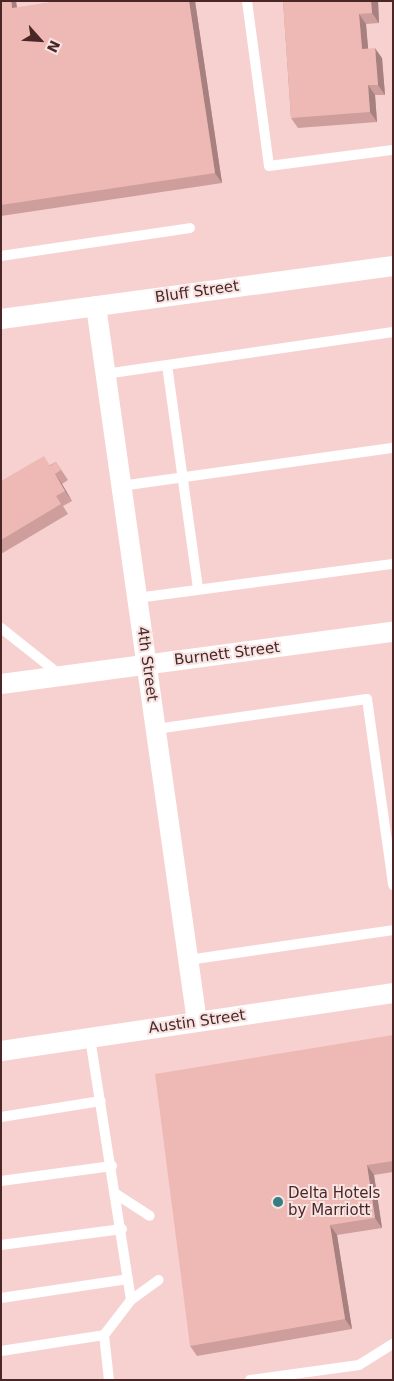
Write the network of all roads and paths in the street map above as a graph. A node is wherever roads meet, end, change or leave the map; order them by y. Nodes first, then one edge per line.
1 (247, 1) edge
2 (393, 150) edge
3 (190, 228) dead end
4 (1, 256) edge
5 (393, 266) edge
6 (96, 306) junction
7 (1, 319) edge
8 (393, 332) edge
9 (167, 365) junction
10 (105, 374) junction
11 (393, 448) edge
12 (182, 477) junction
13 (121, 486) junction
14 (393, 564) edge
15 (198, 589) junction
16 (137, 598) junction
17 (1, 628) edge
18 (393, 632) edge
19 (147, 664) junction
20 (61, 676) junction
21 (1, 684) edge
22 (156, 729) junction
23 (393, 885) edge
24 (393, 930) edge
25 (188, 960) junction
26 (393, 993) edge
27 (196, 1022) junction
28 (90, 1038) junction
29 (1, 1051) edge
30 (101, 1101) junction
31 (1, 1117) edge
32 (112, 1166) junction
33 (1, 1182) edge
34 (116, 1194) junction
35 (150, 1216) dead end
36 (122, 1229) junction
37 (1, 1245) edge
38 (128, 1279) junction
39 (159, 1280) dead end
40 (1, 1298) edge
41 (131, 1300) junction
42 (104, 1335) junction
43 (393, 1344) edge
44 (1, 1350) edge
45 (109, 1380) edge
46 (250, 1380) edge

1 - 2 lane
3 - 4 lane
5 - 6 street, Bluff Street
6 - 7 street, Bluff Street
6 - 10 street, 4th Street
8 - 9 lane
9 - 10 lane
9 - 12 lane
10 - 13 street, 4th Street
11 - 12 lane
12 - 13 lane
12 - 15 lane
13 - 16 street, 4th Street
14 - 15 lane
15 - 16 lane
16 - 19 street, 4th Street
17 - 20 lane
18 - 19 street, Burnett Street
19 - 20 street, Burnett Street
19 - 22 street, 4th Street
20 - 21 street, Burnett Street
22 - 23 lane
22 - 25 street, 4th Street
24 - 25 lane
25 - 27 street, 4th Street
26 - 27 street, Austin Street
27 - 28 street, Austin Street
28 - 29 street, Austin Street
28 - 30 lane
30 - 31 lane
30 - 32 lane
32 - 33 lane
32 - 34 lane
34 - 35 lane
34 - 36 lane
36 - 37 lane
36 - 38 lane
38 - 40 lane
38 - 41 lane
39 - 41 lane
41 - 42 lane
42 - 44 lane
42 - 45 lane
43 - 46 lane

